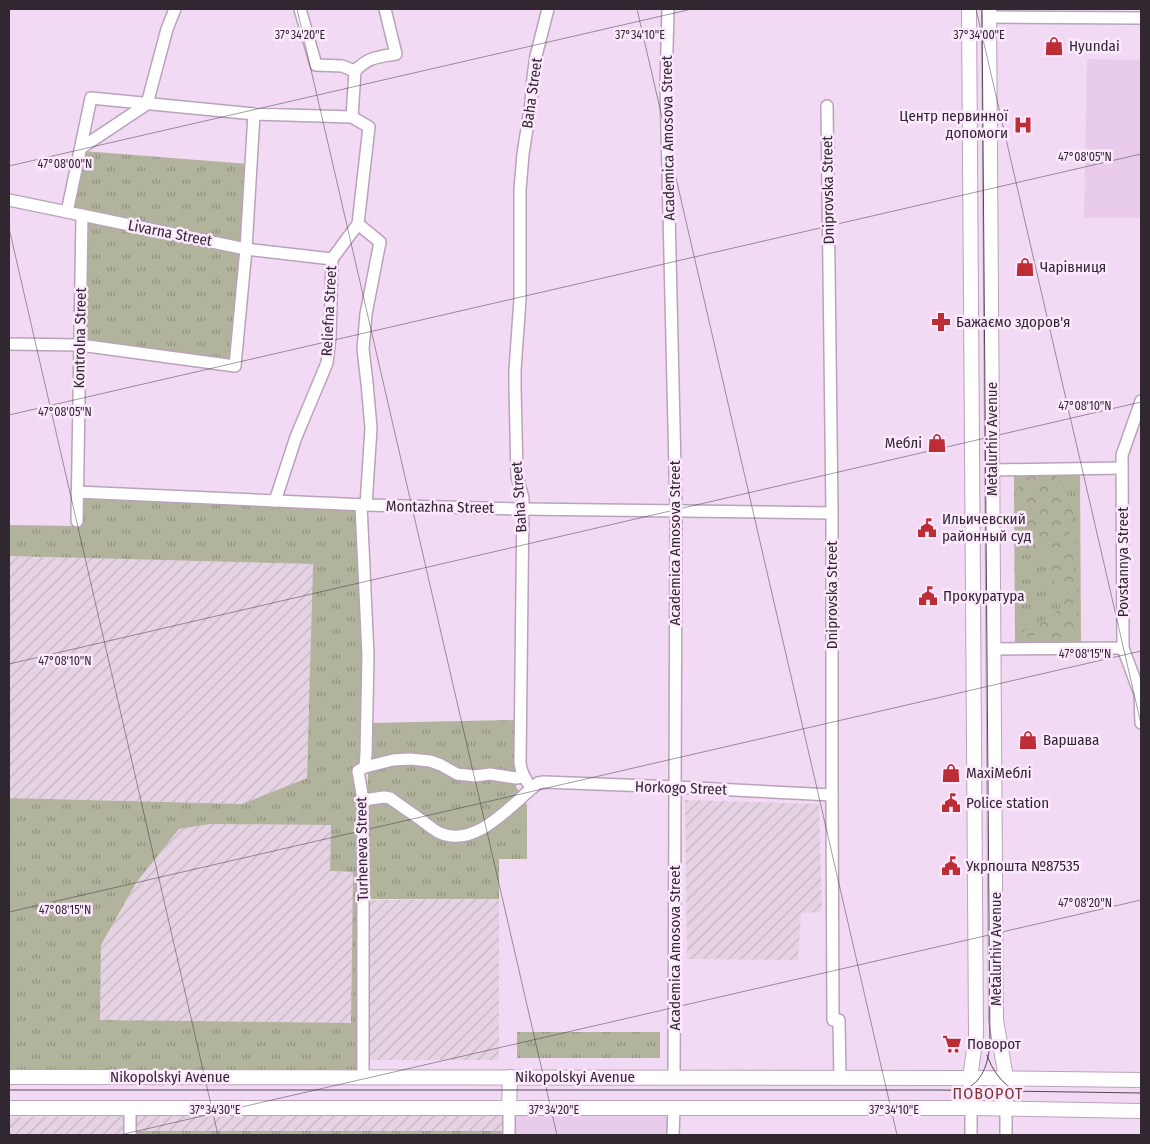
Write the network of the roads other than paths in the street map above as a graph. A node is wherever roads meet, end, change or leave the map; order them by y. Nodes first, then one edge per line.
1 (175, 9) edge
2 (300, 9) edge
3 (385, 9) edge
4 (548, 9) edge
5 (668, 9) edge
6 (969, 13) edge
7 (989, 13) edge
8 (1141, 18) edge
9 (354, 71) junction
10 (147, 104) junction
11 (827, 106) dead end
12 (254, 114) junction
13 (352, 117) junction
14 (81, 148) junction
15 (9, 200) edge
16 (68, 212) junction
17 (82, 216) junction
18 (358, 224) junction
19 (246, 249) junction
20 (332, 259) junction
21 (9, 344) edge
22 (80, 345) junction
23 (1141, 400) edge
24 (1122, 468) junction
25 (972, 470) junction
26 (992, 470) junction
27 (77, 492) junction
28 (276, 501) junction
29 (363, 505) junction
30 (522, 509) junction
31 (676, 511) junction
32 (832, 514) junction
33 (77, 521) dead end
34 (1123, 648) junction
35 (973, 649) junction
36 (994, 649) junction
37 (1141, 723) edge
38 (365, 767) junction
39 (524, 777) junction
40 (676, 787) junction
41 (532, 788) junction
42 (832, 795) junction
43 (363, 800) junction
44 (9, 1077) edge
45 (363, 1077) junction
46 (510, 1078) junction
47 (674, 1078) junction
48 (840, 1078) junction
49 (970, 1078) junction
50 (1006, 1078) junction
51 (1141, 1080) edge
52 (9, 1108) edge
53 (130, 1108) junction
54 (510, 1108) junction
55 (674, 1108) junction
56 (971, 1108) junction
57 (1006, 1109) junction
58 (1141, 1111) edge
59 (130, 1135) edge
60 (509, 1135) edge
61 (673, 1135) edge
62 (971, 1135) edge
63 (1006, 1135) edge

1 - 10 street
2 - 9 street
3 - 9 street
4 - 30 street, Baha Street
5 - 31 street, Academica Amosova Street
6 - 7 main road
6 - 25 main road, Metalurhiv Avenue
7 - 8 street
7 - 26 main road, Metalurhiv Avenue
9 - 13 street
10 - 12 street
10 - 14 street
10 - 14 street
11 - 32 street, Dniprovska Street
12 - 13 street
12 - 19 street
13 - 18 street
14 - 16 street
15 - 16 street, Livarna Street
16 - 17 street, Livarna Street
17 - 19 street, Livarna Street
17 - 22 street, Kontrolna Street
18 - 20 street, Reliefna Street
18 - 29 street
19 - 20 street, Livarna Street
19 - 22 street
20 - 28 street, Reliefna Street
21 - 22 street
22 - 27 street, Kontrolna Street
23 - 24 street, Povstannya Street
24 - 26 street
24 - 34 street, Povstannya Street
25 - 26 main road
25 - 35 main road, Metalurhiv Avenue
26 - 36 main road, Metalurhiv Avenue
27 - 28 street, Montazhna Street
27 - 33 street, Kontrolna Street
28 - 29 street, Montazhna Street
29 - 30 street, Montazhna Street
29 - 38 street, Turheneva Street
30 - 31 street, Montazhna Street
30 - 39 street, Baha Street
31 - 32 street, Montazhna Street
31 - 40 street, Academica Amosova Street
32 - 42 street, Dniprovska Street
34 - 36 street
34 - 37 street, Povstannya Street
35 - 36 main road
35 - 49 main road, Metalurhiv Avenue
36 - 50 main road, Metalurhiv Avenue
38 - 39 street
38 - 43 street, Turheneva Street
39 - 41 street, Baha Street
40 - 41 street, Horkogo Street
40 - 42 street, Horkogo Street
40 - 47 street, Academica Amosova Street
41 - 43 street
42 - 48 street, Dniprovska Street
43 - 45 street, Turheneva Street
44 - 45 main road, Nikopolskyi Avenue
45 - 46 main road, Nikopolskyi Avenue
46 - 47 main road, Nikopolskyi Avenue
46 - 54 main road
47 - 48 main road, Nikopolskyi Avenue
48 - 49 main road, Nikopolskyi Avenue
49 - 50 main road, Nikopolskyi Avenue
49 - 56 main road, Metalurhiv Avenue
50 - 51 main road, Nikopolskyi Avenue
50 - 57 main road, Metalurhiv Avenue
52 - 53 main road, Nikopolskyi Avenue
53 - 54 main road, Nikopolskyi Avenue
53 - 59 street
54 - 55 main road, Nikopolskyi Avenue
54 - 60 street
55 - 56 main road, Nikopolskyi Avenue
55 - 61 street
56 - 57 main road, Nikopolskyi Avenue
56 - 62 street
57 - 58 main road, Nikopolskyi Avenue
57 - 63 street

